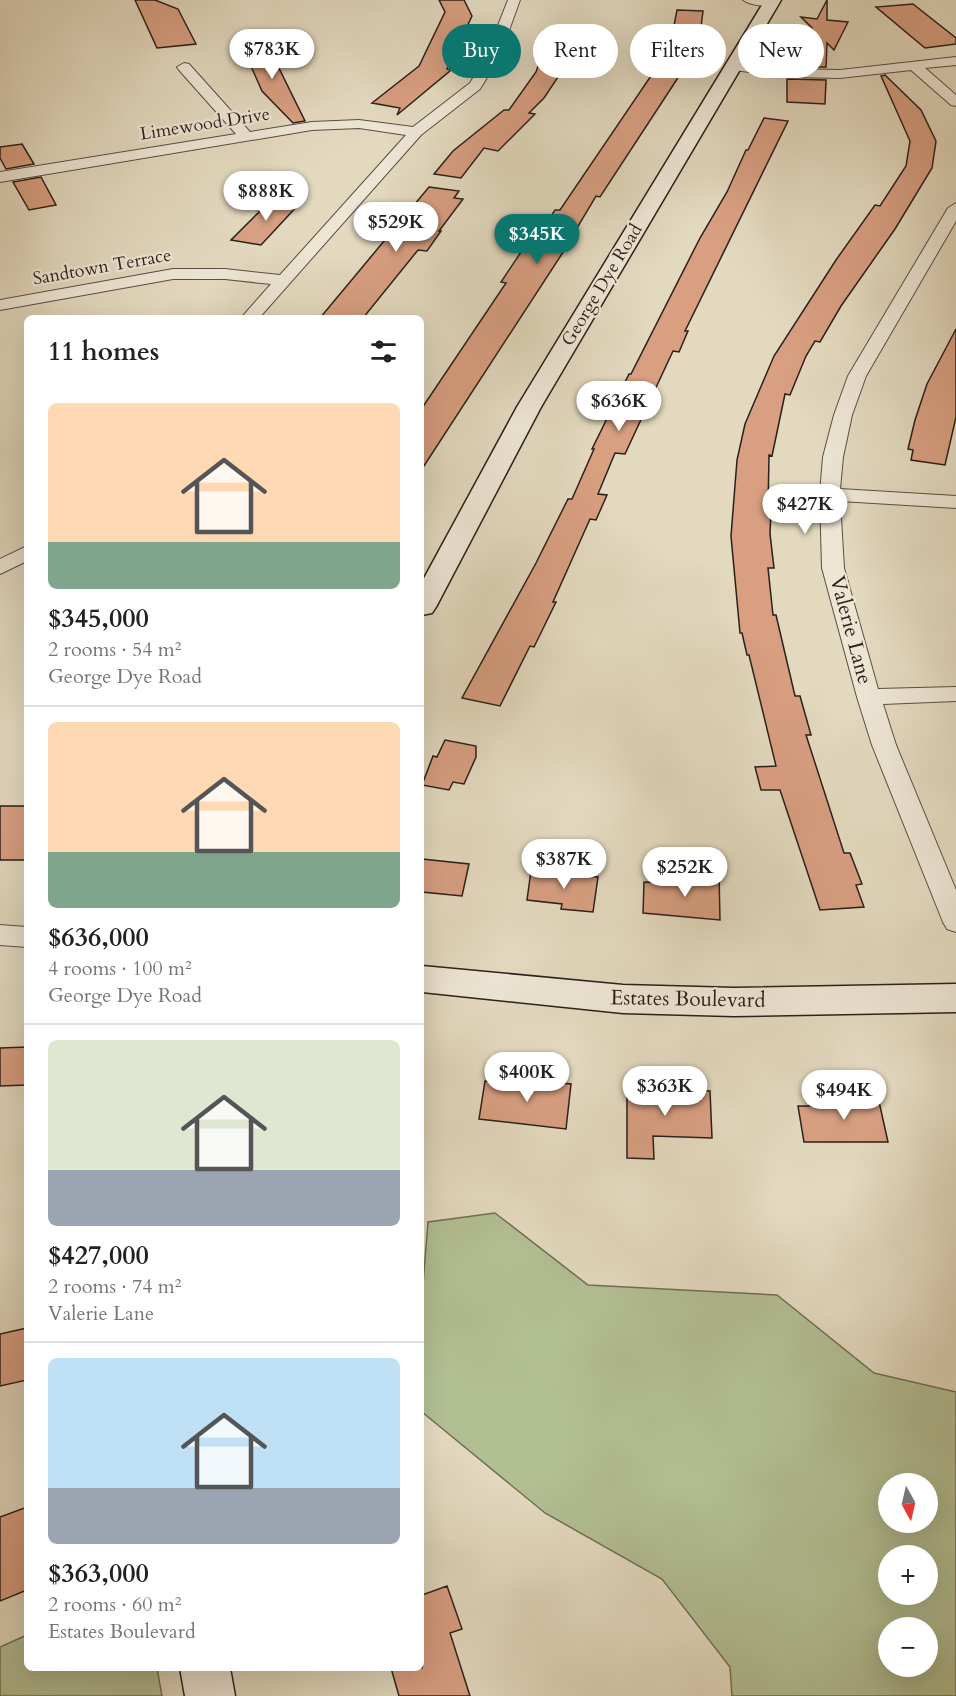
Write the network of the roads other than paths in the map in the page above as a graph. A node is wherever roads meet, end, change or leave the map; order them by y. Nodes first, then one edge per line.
1 (514, 0) edge
2 (749, 0) edge
3 (773, 1) edge
4 (956, 61) edge
5 (733, 66) junction
6 (914, 66) junction
7 (184, 67) dead end
8 (956, 102) edge
9 (416, 132) junction
10 (247, 137) junction
11 (0, 177) edge
12 (956, 208) edge
13 (284, 280) junction
14 (0, 305) edge
15 (253, 315) edge
16 (830, 494) junction
17 (956, 502) edge
18 (24, 554) edge
19 (0, 568) edge
20 (424, 604) edge
21 (956, 694) edge
22 (869, 697) junction
23 (956, 922) edge
24 (0, 935) edge
25 (24, 937) edge
26 (424, 979) edge
27 (956, 998) edge
28 (206, 1671) edge
29 (210, 1696) edge

1 - 9 street
2 - 3 street
3 - 5 street, George Dye Road
4 - 6 street
5 - 6 street
5 - 20 street, George Dye Road
6 - 8 street
7 - 10 street
9 - 10 street, Limewood Drive
9 - 13 street
10 - 11 street, Limewood Drive
12 - 16 street, Valerie Lane
13 - 14 street, Sandtown Terrace
13 - 15 street
16 - 17 street
16 - 22 street, Valerie Lane
18 - 19 street
21 - 22 street
22 - 23 street, Valerie Lane
24 - 25 street
26 - 27 street, Estates Boulevard
28 - 29 street

